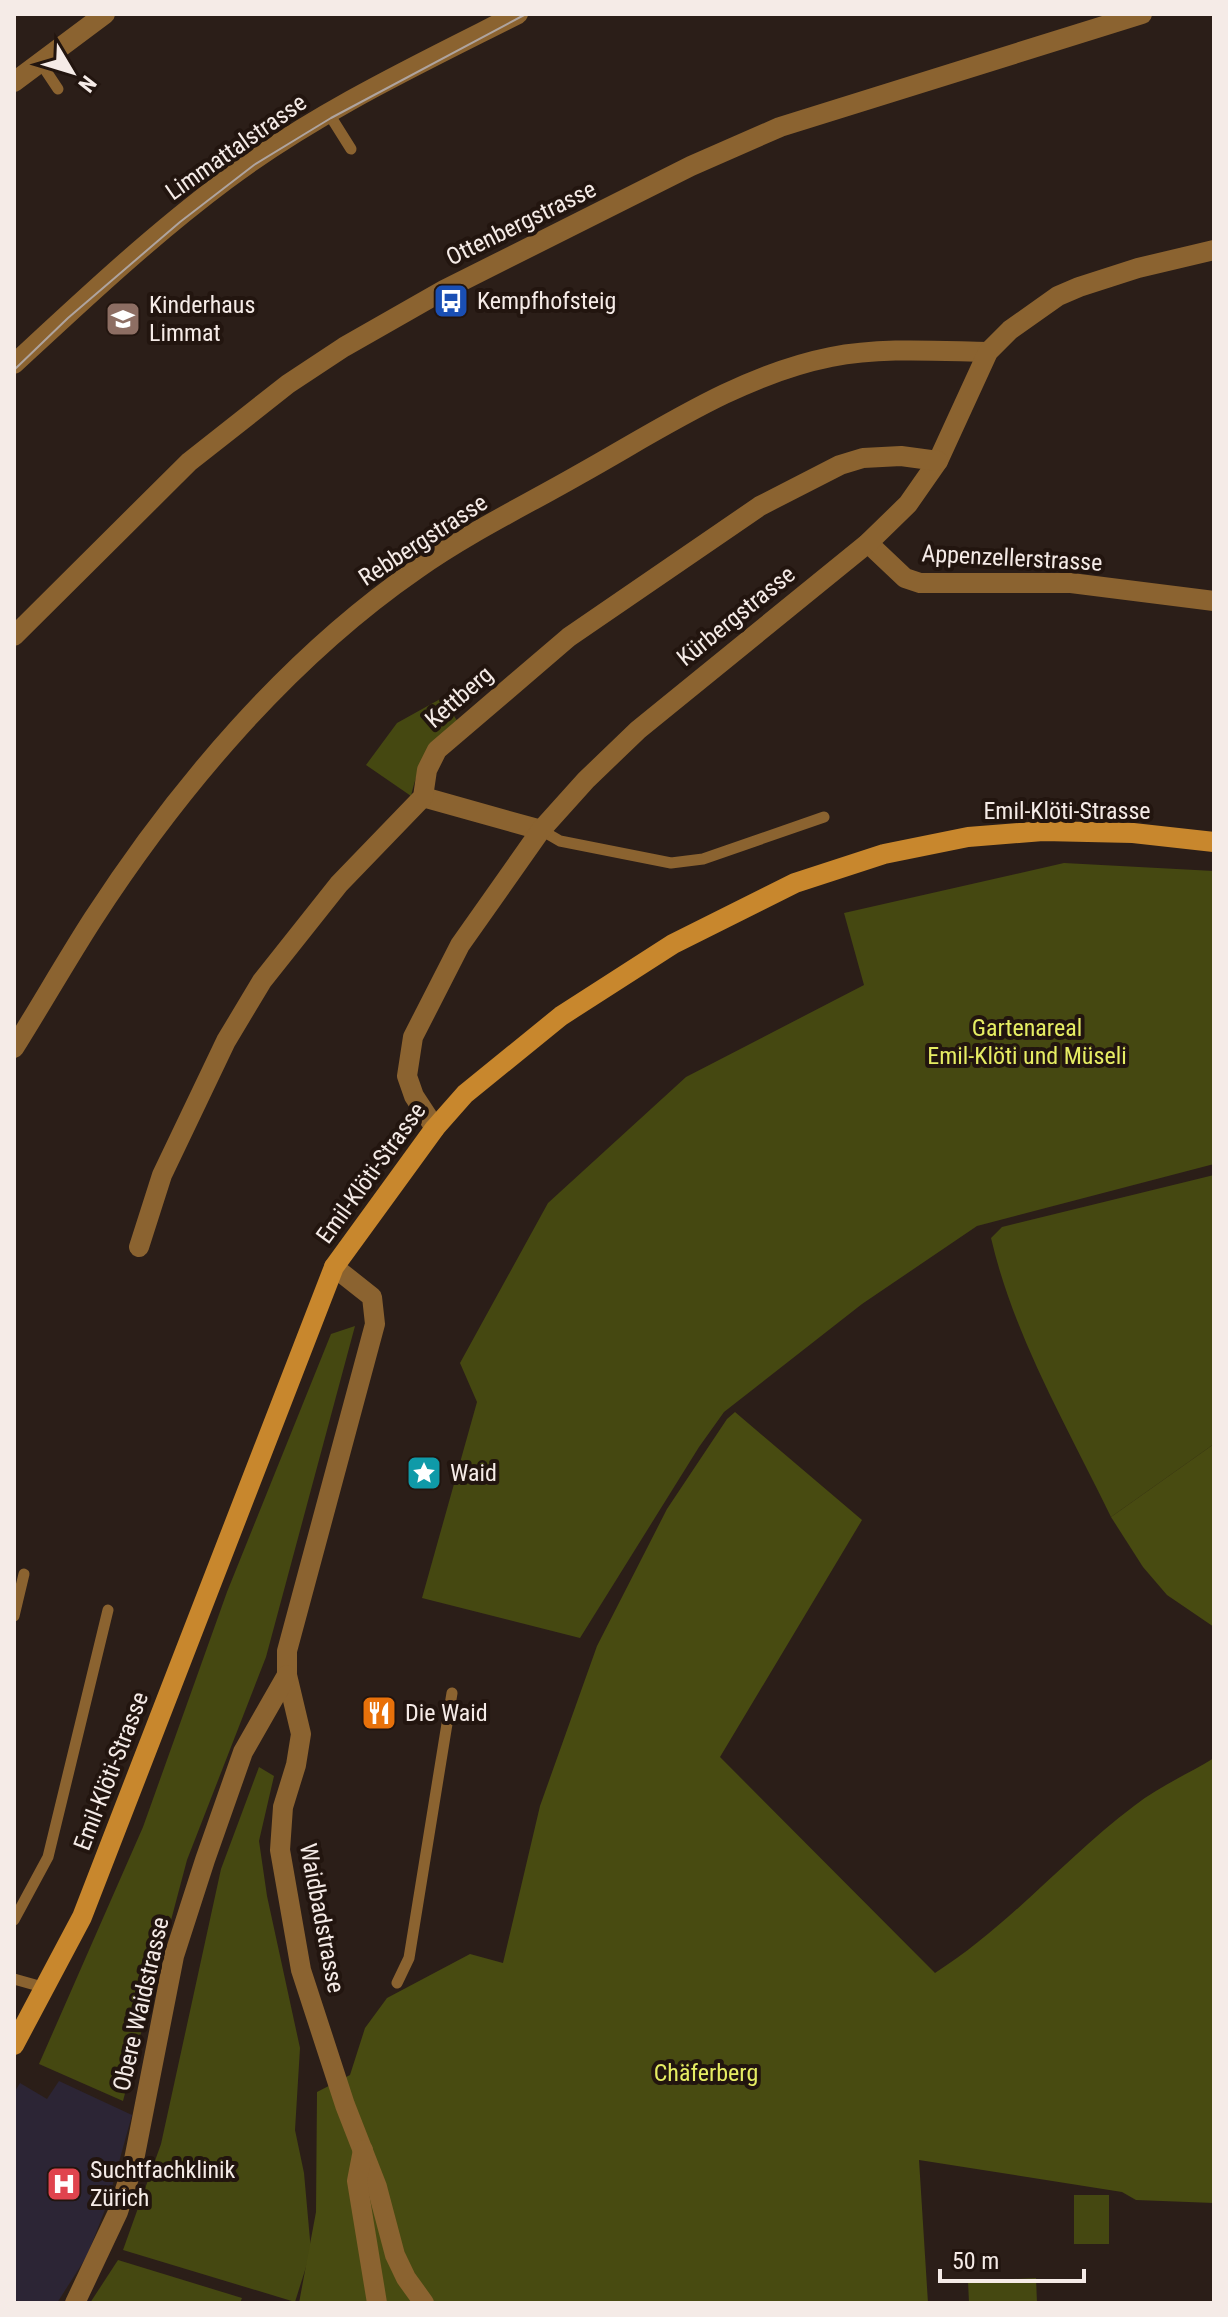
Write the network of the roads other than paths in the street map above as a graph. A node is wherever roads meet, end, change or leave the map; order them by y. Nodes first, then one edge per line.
1 (105, 14) edge
2 (518, 14) edge
3 (1142, 14) edge
4 (40, 62) junction
5 (14, 82) edge
6 (58, 89) dead end
7 (329, 114) junction
8 (351, 149) dead end
9 (1214, 250) edge
10 (988, 352) junction
11 (14, 364) edge
12 (938, 461) junction
13 (868, 543) junction
14 (1214, 601) edge
15 (14, 636) edge
16 (423, 797) junction
17 (824, 817) dead end
18 (541, 830) junction
19 (1214, 842) edge
20 (14, 1048) edge
21 (435, 1128) junction
22 (139, 1247) dead end
23 (334, 1267) junction
24 (24, 1574) dead end
25 (108, 1610) dead end
26 (14, 1616) edge
27 (287, 1675) junction
28 (452, 1693) dead end
29 (14, 1920) edge
30 (14, 1979) edge
31 (397, 1983) dead end
32 (46, 1988) junction
33 (14, 2045) edge
34 (363, 2150) junction
35 (75, 2303) edge
36 (377, 2303) edge
37 (424, 2303) edge

1 - 4 street
2 - 7 street, Limmattalstrasse
3 - 15 street, Ottenbergstrasse
4 - 5 street
4 - 6 lane
7 - 8 lane
7 - 11 street, Limmattalstrasse
9 - 10 street, Kürbergstrasse
10 - 12 street, Kürbergstrasse
10 - 20 street, Rebbergstrasse
12 - 13 street, Kürbergstrasse
12 - 16 street, Kettberg
13 - 14 street, Appenzellerstrasse
13 - 18 street, Kürbergstrasse
16 - 18 street
16 - 22 street, Kettberg
17 - 18 lane
18 - 21 street, Kürbergstrasse
19 - 21 street, Emil-Klöti-Strasse
21 - 23 street, Emil-Klöti-Strasse
23 - 27 street, Waidbadstrasse
23 - 32 street, Emil-Klöti-Strasse
24 - 26 lane
25 - 29 lane
27 - 34 street, Waidbadstrasse
27 - 35 street, Obere Waidstrasse
28 - 31 lane
30 - 32 lane
32 - 33 street, Emil-Klöti-Strasse
34 - 36 street
34 - 37 street, Waidbadstrasse

